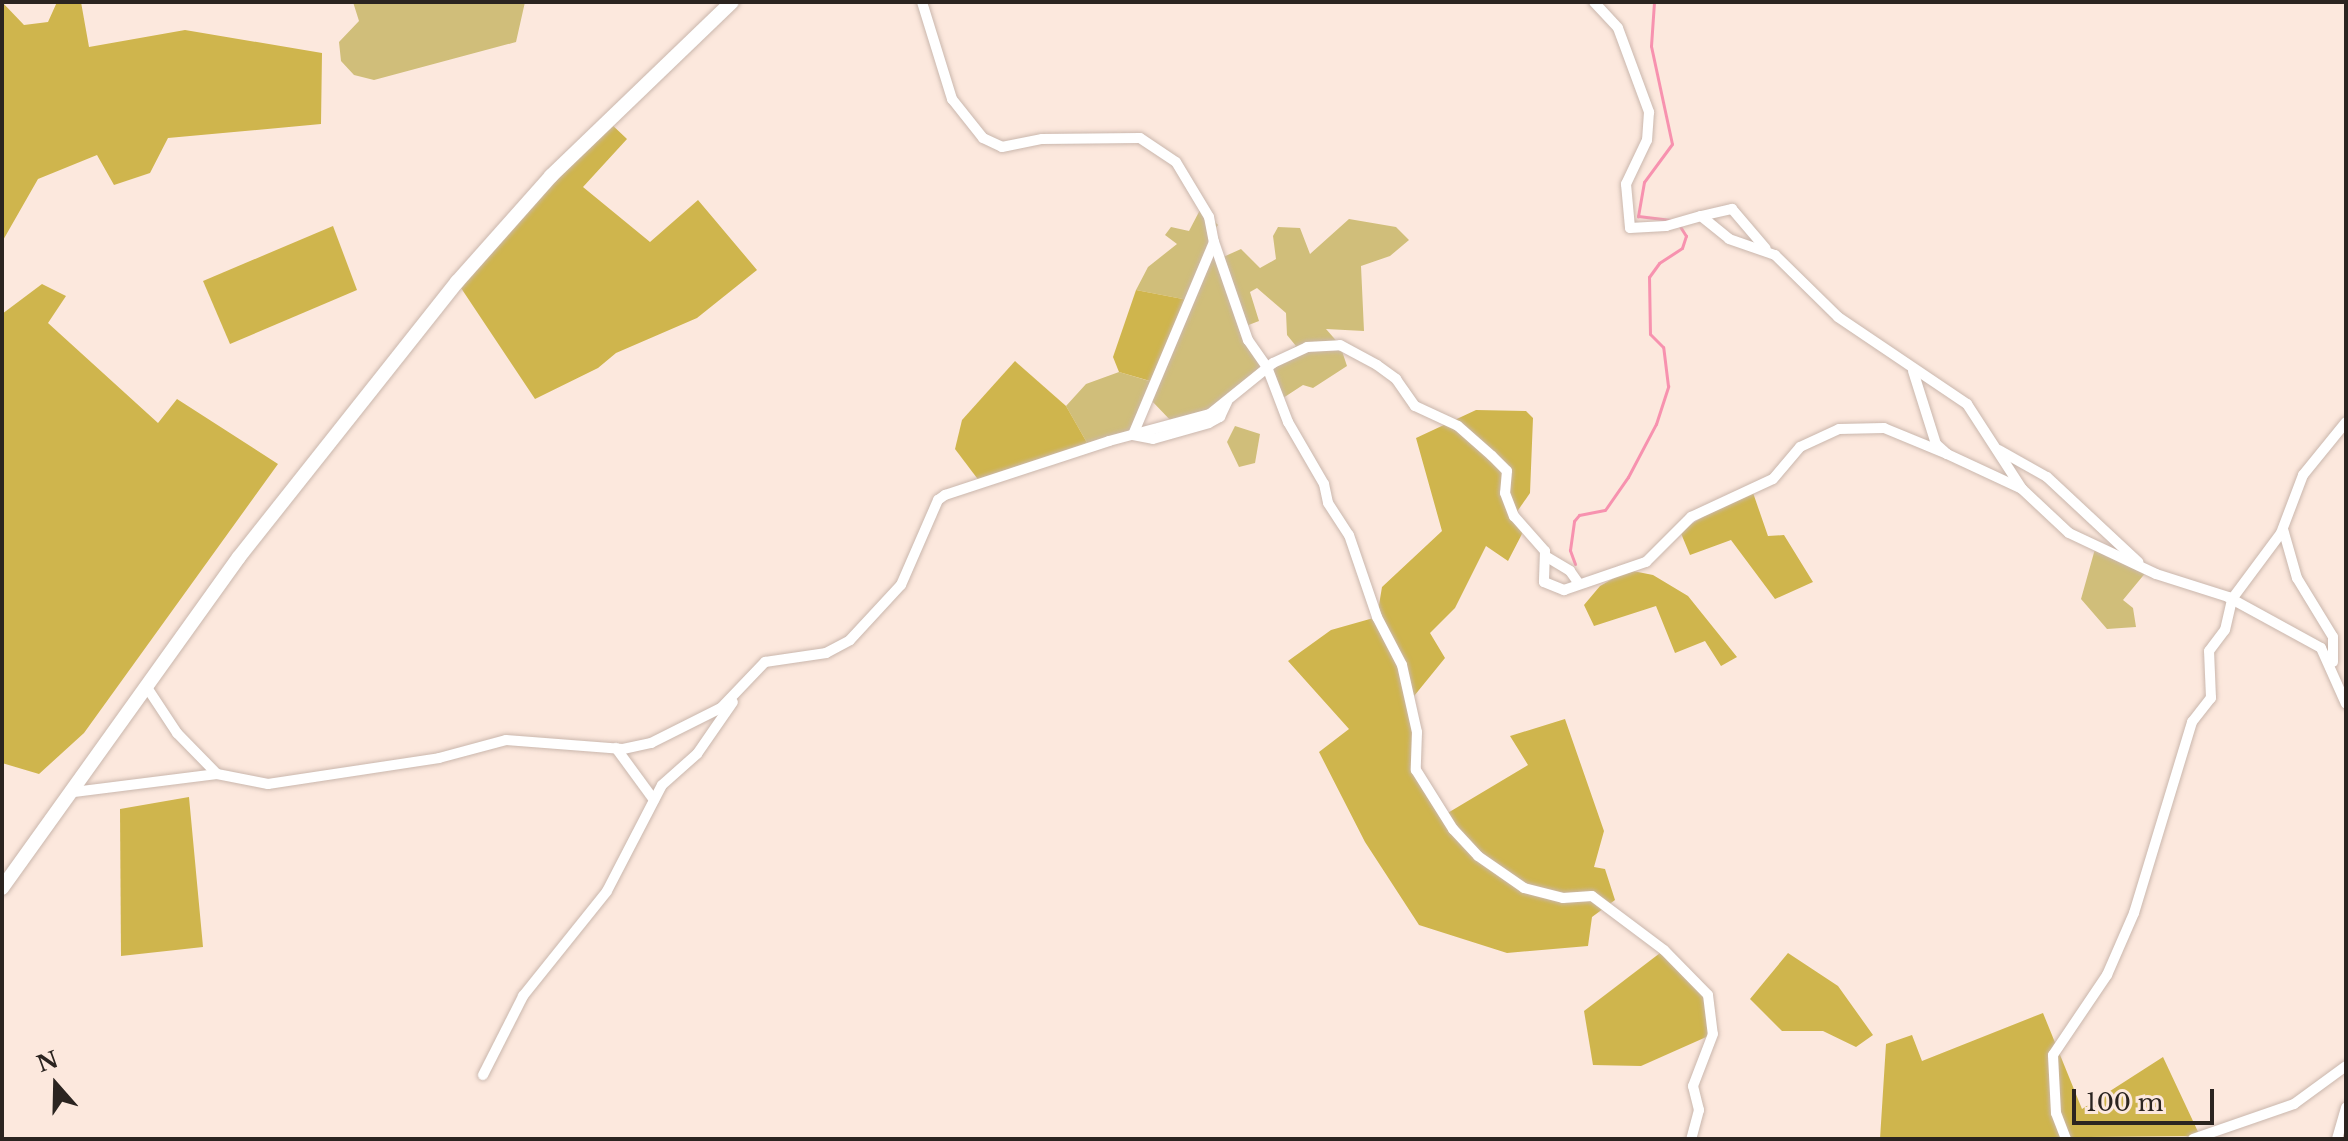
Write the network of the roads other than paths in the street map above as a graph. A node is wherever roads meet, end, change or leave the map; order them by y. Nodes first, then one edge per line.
1 (732, 2) edge
2 (922, 2) edge
3 (1594, 2) edge
4 (1701, 216) junction
5 (1214, 242) junction
6 (1766, 249) junction
7 (1267, 367) junction
8 (1913, 371) junction
9 (2346, 422) edge
10 (1133, 435) junction
11 (1997, 449) junction
12 (1947, 454) junction
13 (2022, 489) junction
14 (2283, 529) junction
15 (1547, 557) junction
16 (2156, 574) junction
17 (1579, 584) junction
18 (2232, 599) junction
19 (2333, 674) junction
20 (148, 689) junction
21 (736, 697) junction
22 (2346, 704) edge
23 (616, 748) junction
24 (217, 774) junction
25 (74, 792) junction
26 (654, 800) junction
27 (2, 888) edge
28 (2346, 1066) edge
29 (483, 1075) dead end
30 (2346, 1107) edge
31 (1691, 1139) edge
32 (2066, 1139) edge
33 (2193, 1139) edge
34 (2337, 1139) edge

1 - 20 main road
2 - 5 street
3 - 4 street
4 - 6 street
4 - 6 street
5 - 7 street
5 - 10 street
6 - 8 street
7 - 10 street
7 - 15 street
7 - 31 street
8 - 11 street
8 - 12 street
9 - 14 street
10 - 21 street
11 - 13 street
11 - 16 street
12 - 13 street
12 - 17 street
13 - 16 street
14 - 18 street
14 - 19 street
15 - 17 street
15 - 17 street
16 - 18 street
18 - 19 street
18 - 32 street
19 - 22 street
20 - 24 street
20 - 25 main road
21 - 23 street
21 - 26 street
23 - 24 street
23 - 26 street
24 - 25 street
25 - 27 main road
26 - 29 street
28 - 33 street
30 - 34 street

